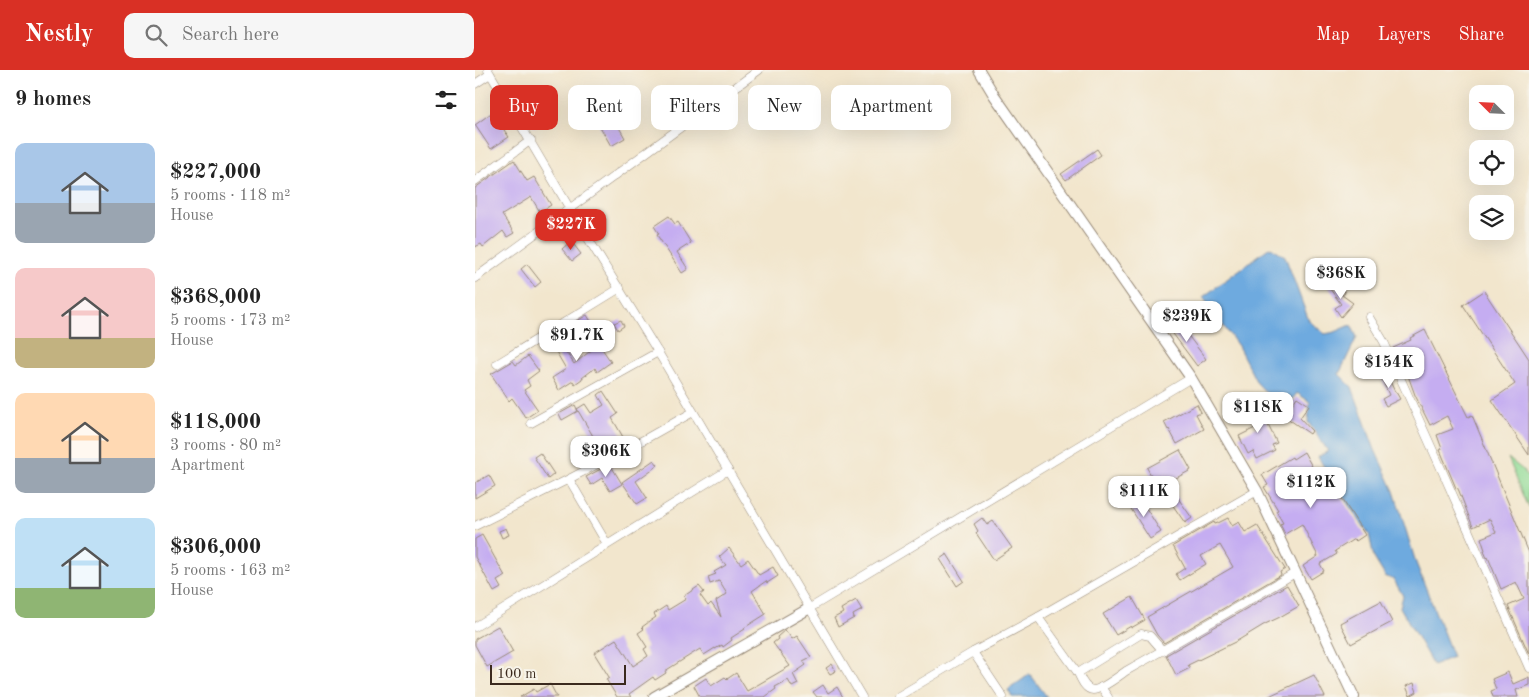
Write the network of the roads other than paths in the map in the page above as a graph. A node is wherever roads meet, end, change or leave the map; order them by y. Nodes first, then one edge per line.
1 (759, 70) edge
2 (979, 70) edge
3 (489, 72) edge
4 (475, 84) edge
5 (531, 140) junction
6 (475, 181) edge
7 (570, 209) junction
8 (475, 278) edge
9 (620, 288) junction
10 (1369, 317) dead end
11 (658, 352) junction
12 (497, 364) dead end
13 (1191, 378) junction
14 (693, 412) junction
15 (531, 423) dead end
16 (728, 470) junction
17 (569, 478) junction
18 (1257, 492) junction
19 (475, 526) edge
20 (607, 544) junction
21 (1295, 573) junction
22 (809, 608) junction
23 (1038, 617) junction
24 (475, 627) edge
25 (1163, 651) junction
26 (973, 652) junction
27 (1529, 668) edge
28 (1078, 674) junction
29 (1101, 687) junction
30 (654, 697) edge
31 (862, 697) edge
32 (897, 697) edge
33 (1003, 697) edge
34 (1108, 697) edge
35 (1354, 697) edge

1 - 7 street
2 - 13 street
3 - 4 street
3 - 5 street
5 - 6 street
5 - 7 street
7 - 8 street
7 - 9 street
9 - 11 street
9 - 12 street
10 - 27 street
11 - 14 street
11 - 15 street
13 - 18 street
13 - 22 street
14 - 16 street
14 - 17 street
16 - 20 street
16 - 22 street
17 - 19 street
17 - 20 street
18 - 21 street
18 - 23 street
20 - 24 street
21 - 25 street
21 - 35 street
22 - 30 street
22 - 31 street
23 - 26 street
23 - 28 street
25 - 28 street
25 - 29 street
26 - 32 street
26 - 33 street
28 - 29 street
29 - 34 street

